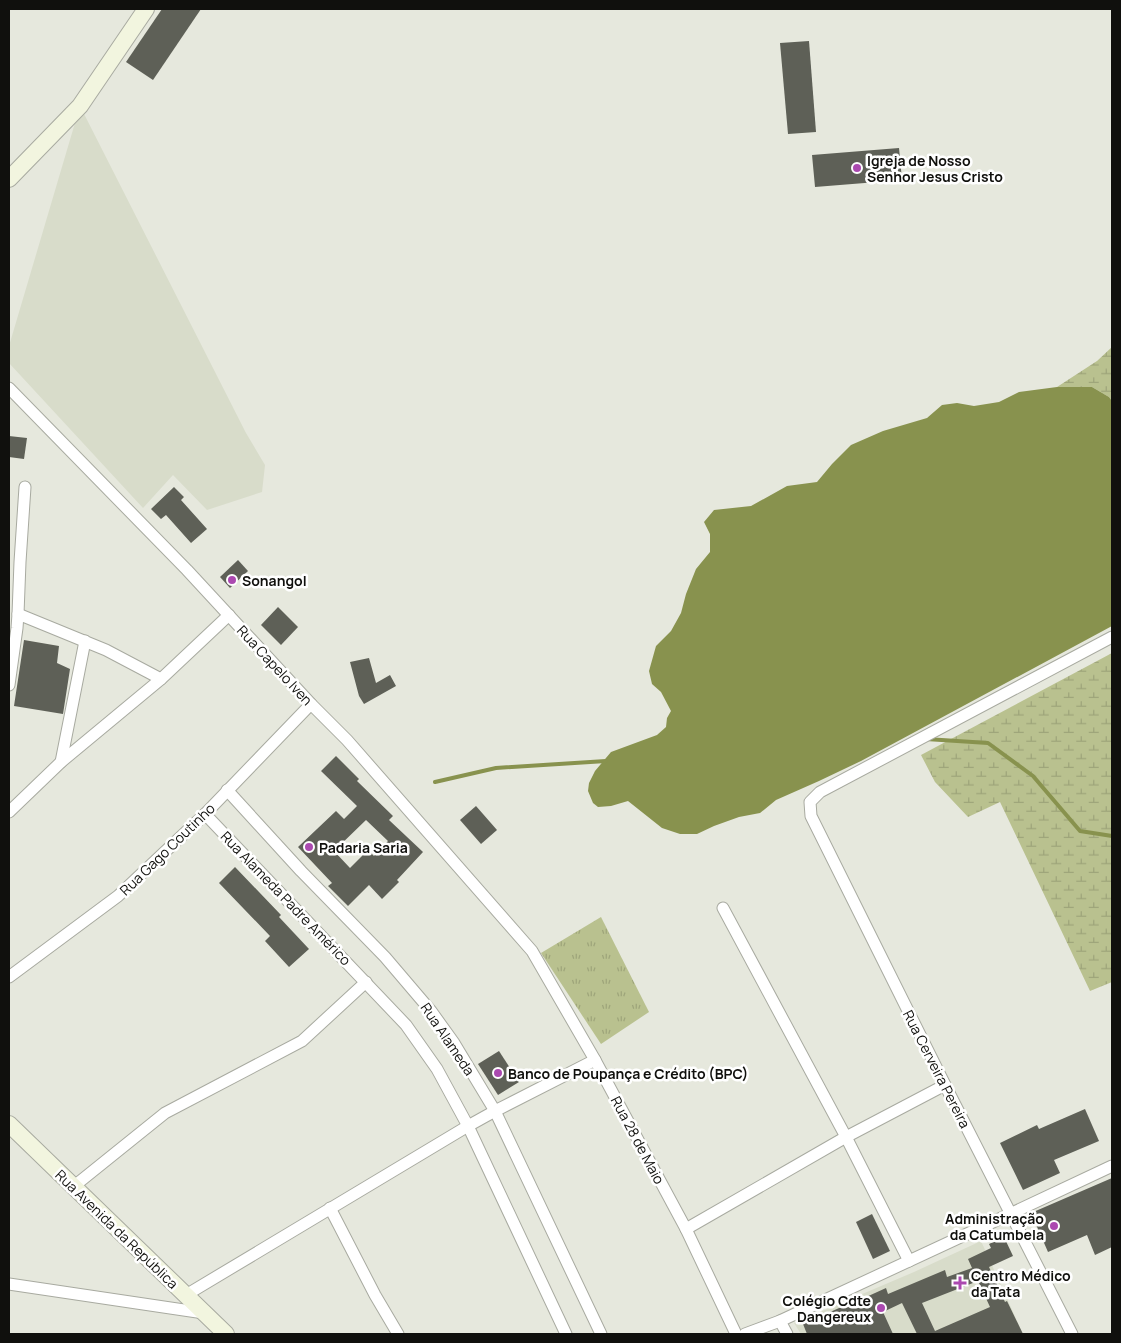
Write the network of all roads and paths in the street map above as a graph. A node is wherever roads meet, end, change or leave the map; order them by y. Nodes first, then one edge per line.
1 (146, 9) edge
2 (9, 179) edge
3 (9, 388) edge
4 (25, 487) dead end
5 (18, 614) junction
6 (228, 615) junction
7 (1112, 637) edge
8 (85, 641) junction
9 (161, 679) junction
10 (9, 685) edge
11 (311, 704) junction
12 (61, 762) junction
13 (227, 790) junction
14 (9, 812) edge
15 (205, 814) junction
16 (723, 908) dead end
17 (532, 951) joint
18 (9, 977) edge
19 (366, 982) junction
20 (595, 1060) junction
21 (945, 1085) junction
22 (495, 1111) junction
23 (9, 1124) edge
24 (468, 1126) junction
25 (846, 1136) junction
26 (1112, 1166) edge
27 (73, 1187) junction
28 (330, 1208) junction
29 (1010, 1214) junction
30 (686, 1229) junction
31 (909, 1261) junction
32 (9, 1284) edge
33 (186, 1295) junction
34 (204, 1313) junction
35 (780, 1321) junction
36 (1068, 1333) edge
37 (226, 1334) edge
38 (398, 1334) edge
39 (566, 1334) edge
40 (601, 1334) edge
41 (736, 1334) edge
42 (746, 1334) edge
43 (787, 1334) edge

1 - 2 street
3 - 6 street, Rua Capelo Iven
4 - 5 street
5 - 8 street
5 - 10 street
6 - 9 street
6 - 11 street, Rua Capelo Iven
7 - 21 street, Rua Cerveira Pereira
8 - 9 street
8 - 12 street
9 - 12 street
11 - 13 street, Rua Gago Coutinho
11 - 17 street, Rua Capelo Iven
12 - 14 street
13 - 15 street, Rua Gago Coutinho
13 - 22 street, Rua Alameda
15 - 18 street, Rua Gago Coutinho
15 - 19 street, Rua Alameda Padre Américo
16 - 25 street
17 - 20 street, Rua 28 de Maio
19 - 24 street, Rua Alameda
19 - 27 street
20 - 22 street
20 - 30 street, Rua 28 de Maio
21 - 25 street
21 - 29 street, Rua Cerveira Pereira
22 - 24 street
22 - 40 street, Rua Alameda
23 - 27 street, Rua Avenida da República
24 - 28 street
24 - 39 street, Rua Alameda
25 - 30 street
25 - 31 street
26 - 29 street
27 - 33 street, Rua Avenida da República
28 - 33 street
28 - 38 street
29 - 31 street
29 - 36 street, Rua Cerveira Pereira
30 - 41 street, Rua 28 de Maio
31 - 35 street
32 - 34 street
33 - 34 street, Rua Avenida da República
34 - 37 street, Rua Avenida da República
35 - 42 street
35 - 43 street

